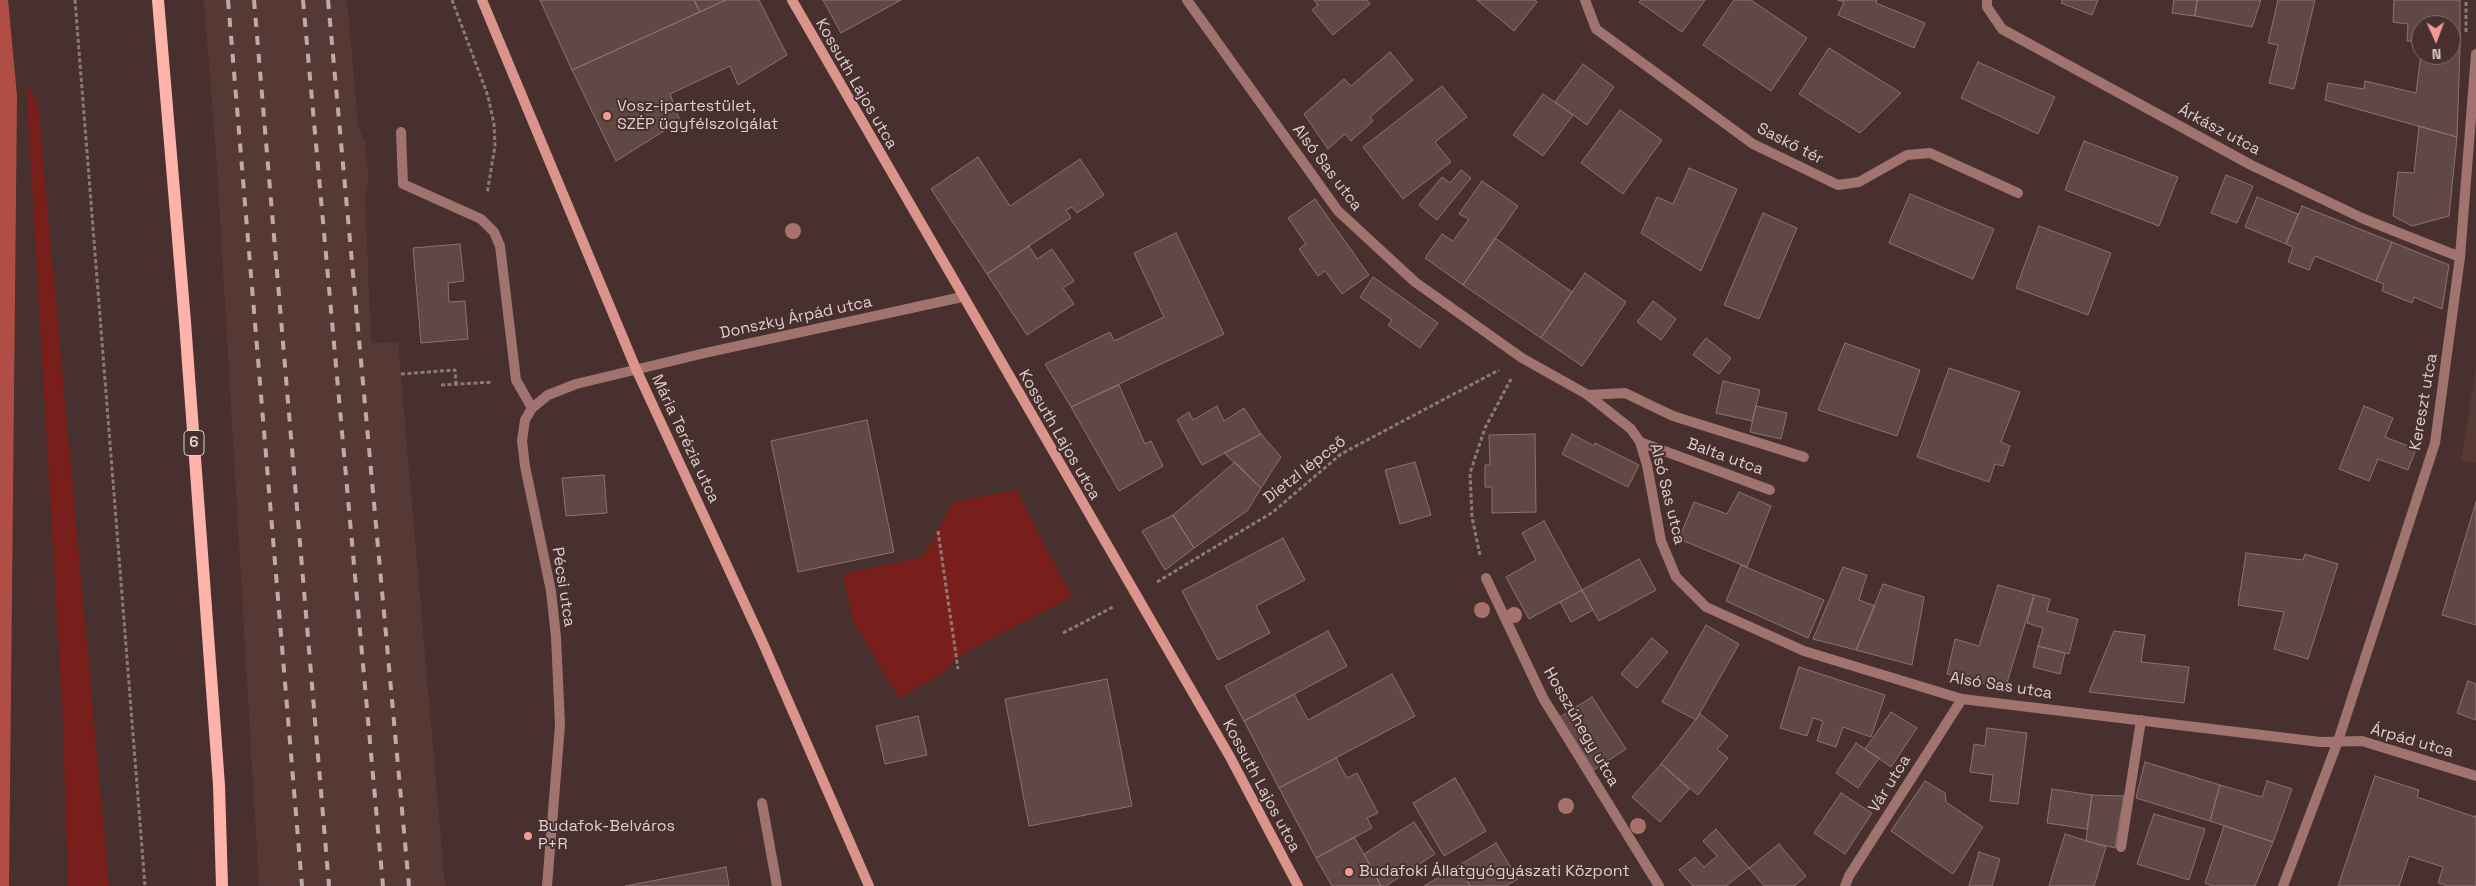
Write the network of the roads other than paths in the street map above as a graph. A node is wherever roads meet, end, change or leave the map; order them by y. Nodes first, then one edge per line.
1 (158, 0) edge
2 (482, 0) edge
3 (792, 0) edge
4 (1187, 0) edge
5 (1585, 0) edge
6 (1987, 0) edge
7 (2476, 54) edge
8 (2476, 69) edge
9 (401, 132) dead end
10 (2018, 193) dead end
11 (2460, 257) junction
12 (962, 297) junction
13 (636, 369) junction
14 (1588, 395) junction
15 (532, 408) junction
16 (1640, 442) junction
17 (1804, 457) dead end
18 (1770, 490) dead end
19 (1486, 578) road end
20 (1962, 698) junction
21 (2141, 720) junction
22 (2338, 741) junction
23 (2476, 776) edge
24 (762, 803) dead end
25 (2121, 847) dead end
26 (222, 886) edge
27 (548, 886) edge
28 (777, 886) edge
29 (869, 886) edge
30 (1298, 886) edge
31 (1659, 886) edge
32 (1846, 886) edge
33 (2283, 886) edge

1 - 26 main road, 6
2 - 13 main road, Mária Terézia utca
3 - 12 main road, Kossuth Lajos utca
4 - 14 street, Alsó Sas utca
5 - 10 street, Saskő tér
6 - 11 street, Árkász utca
7 - 8 street, Kereszt utca
8 - 11 street, Kereszt utca
9 - 15 street
11 - 22 street, Kereszt utca
12 - 13 street, Donszky Árpád utca
12 - 30 main road, Kossuth Lajos utca
13 - 15 street
13 - 29 main road, Mária Terézia utca
14 - 16 street, Alsó Sas utca
14 - 17 street
15 - 27 street, Pécsi utca
16 - 18 street, Balta utca
16 - 20 street, Alsó Sas utca
19 - 31 street, Hosszúhegy utca
20 - 21 street, Alsó Sas utca
20 - 32 street, Vár utca
21 - 22 street, Alsó Sas utca
21 - 25 street
22 - 23 street, Árpád utca
22 - 33 street, Kereszt utca
24 - 28 street

